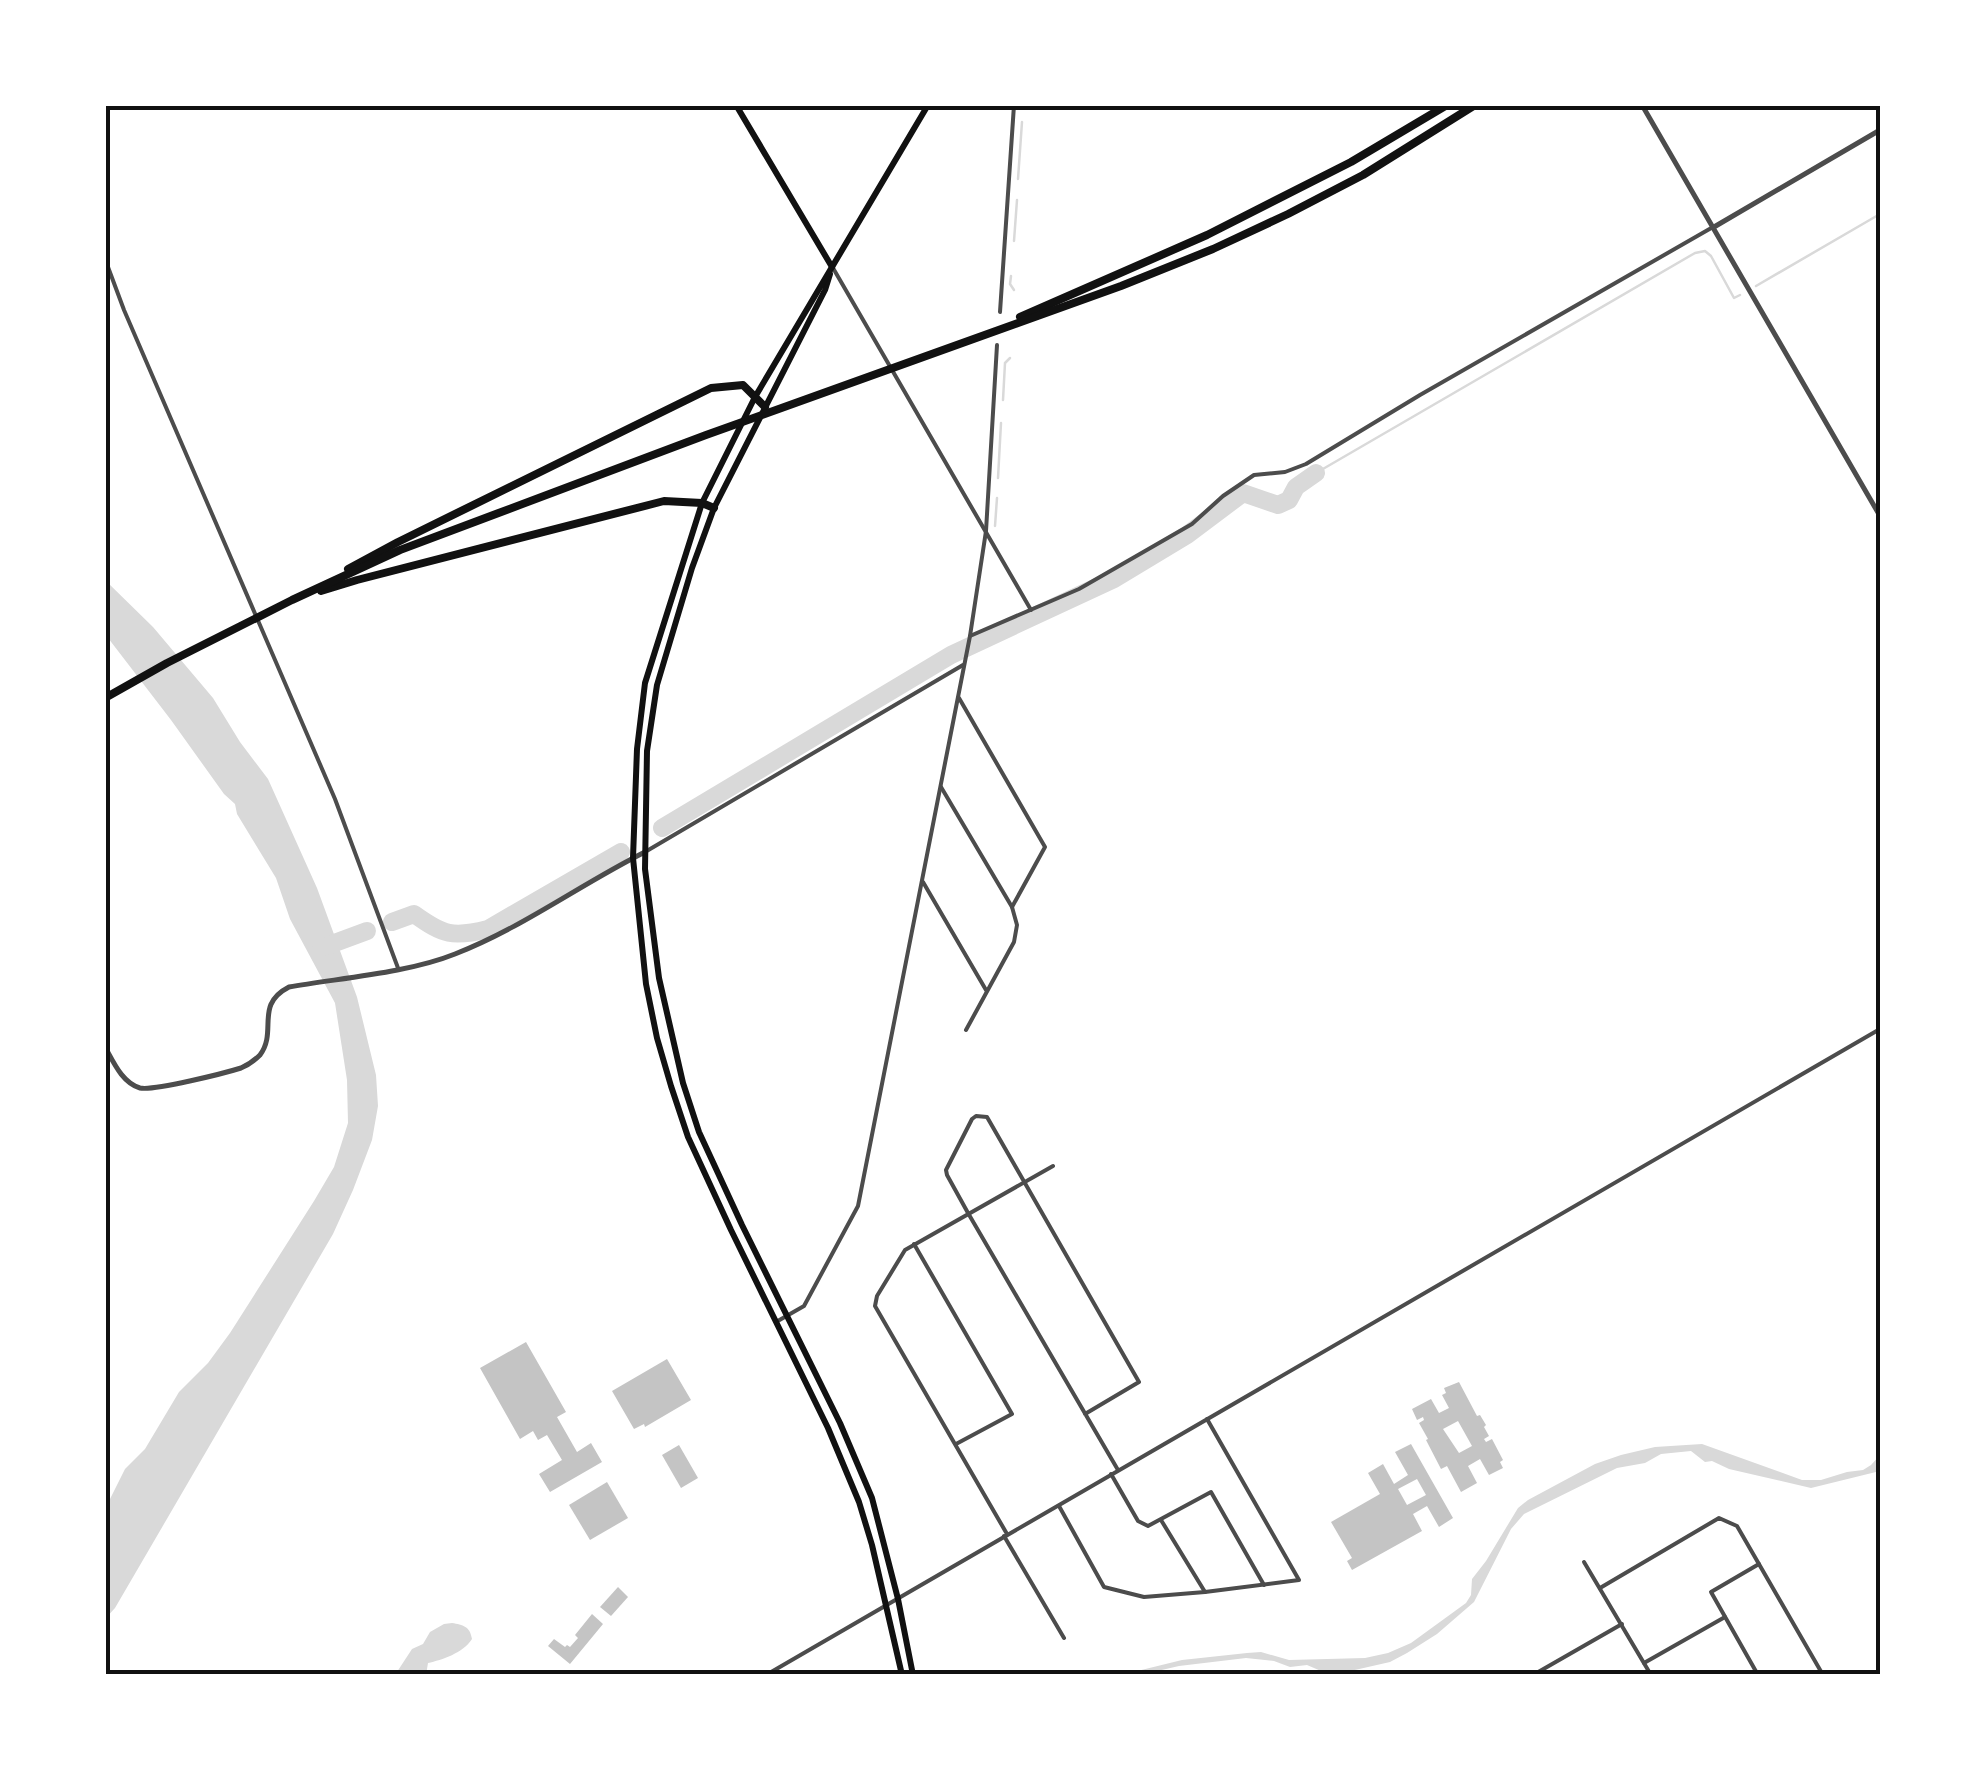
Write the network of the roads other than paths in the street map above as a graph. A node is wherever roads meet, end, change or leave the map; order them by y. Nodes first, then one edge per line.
1 (736, 105) edge
2 (928, 105) edge
3 (1014, 105) edge
4 (1447, 105) edge
5 (1475, 105) edge
6 (1642, 105) edge
7 (1880, 130) edge
8 (1713, 227) junction
9 (105, 258) edge
10 (832, 268) junction
11 (1000, 312) dead end
12 (970, 338) junction
13 (997, 345) dead end
14 (755, 397) junction
15 (765, 406) junction
16 (702, 503) junction
17 (714, 508) junction
18 (1880, 516) edge
19 (986, 531) junction
20 (292, 600) junction
21 (1032, 611) junction
22 (969, 639) junction
23 (963, 665) junction
24 (105, 698) edge
25 (958, 698) junction
26 (940, 787) junction
27 (645, 852) junction
28 (632, 858) junction
29 (923, 882) junction
30 (1012, 907) junction
31 (398, 968) junction
32 (986, 990) junction
33 (1880, 1029) edge
34 (966, 1030) dead end
35 (105, 1047) edge
36 (1053, 1166) dead end
37 (1024, 1181) junction
38 (968, 1213) junction
39 (914, 1244) junction
40 (788, 1317) junction
41 (776, 1322) junction
42 (1085, 1414) junction
43 (1207, 1420) junction
44 (956, 1444) junction
45 (1118, 1470) junction
46 (1111, 1474) junction
47 (1058, 1505) junction
48 (1161, 1520) junction
49 (1006, 1535) junction
50 (1584, 1562) dead end
51 (1759, 1564) junction
52 (1264, 1586) junction
53 (1600, 1588) junction
54 (1204, 1592) junction
55 (898, 1599) junction
56 (886, 1606) junction
57 (1724, 1617) junction
58 (1622, 1624) junction
59 (1064, 1638) dead end
60 (1644, 1663) junction
61 (766, 1675) edge
62 (902, 1675) edge
63 (913, 1675) edge
64 (1533, 1675) edge
65 (1651, 1675) edge
66 (1758, 1675) edge
67 (1824, 1675) edge

1 - 10 main road
2 - 10 main road
3 - 11 street
4 - 12 highway
5 - 12 highway
6 - 8 street
7 - 8 street
8 - 18 street
8 - 21 street
9 - 31 street
10 - 14 main road
10 - 15 main road
10 - 19 street
12 - 20 highway
13 - 19 street
14 - 15 highway
14 - 16 main road
14 - 20 highway
15 - 17 main road
16 - 17 highway
16 - 20 highway
16 - 28 main road
17 - 27 main road
19 - 21 street
19 - 22 street
20 - 24 highway
21 - 22 street
22 - 23 street
23 - 25 street
23 - 27 street
25 - 26 street
25 - 30 street
26 - 29 street
26 - 30 street
27 - 28 street
27 - 40 main road
28 - 31 street
28 - 41 main road
29 - 32 street
29 - 40 street
30 - 32 street
31 - 35 street
32 - 34 street
33 - 43 street
36 - 37 street
37 - 38 street
37 - 38 street
37 - 42 street
38 - 39 street
38 - 42 street
39 - 44 street
39 - 44 street
40 - 41 street
40 - 55 main road
41 - 56 main road
42 - 45 street
43 - 45 street
43 - 52 street
44 - 49 street
45 - 46 street
46 - 47 street
46 - 48 street
47 - 49 street
47 - 54 street
48 - 52 street
48 - 54 street
49 - 55 street
49 - 59 street
50 - 53 street
51 - 53 street
51 - 57 street
51 - 67 street
52 - 54 street
53 - 58 street
55 - 56 street
55 - 63 main road
56 - 61 street
56 - 62 main road
57 - 60 street
57 - 66 street
58 - 60 street
58 - 64 street
60 - 65 street

